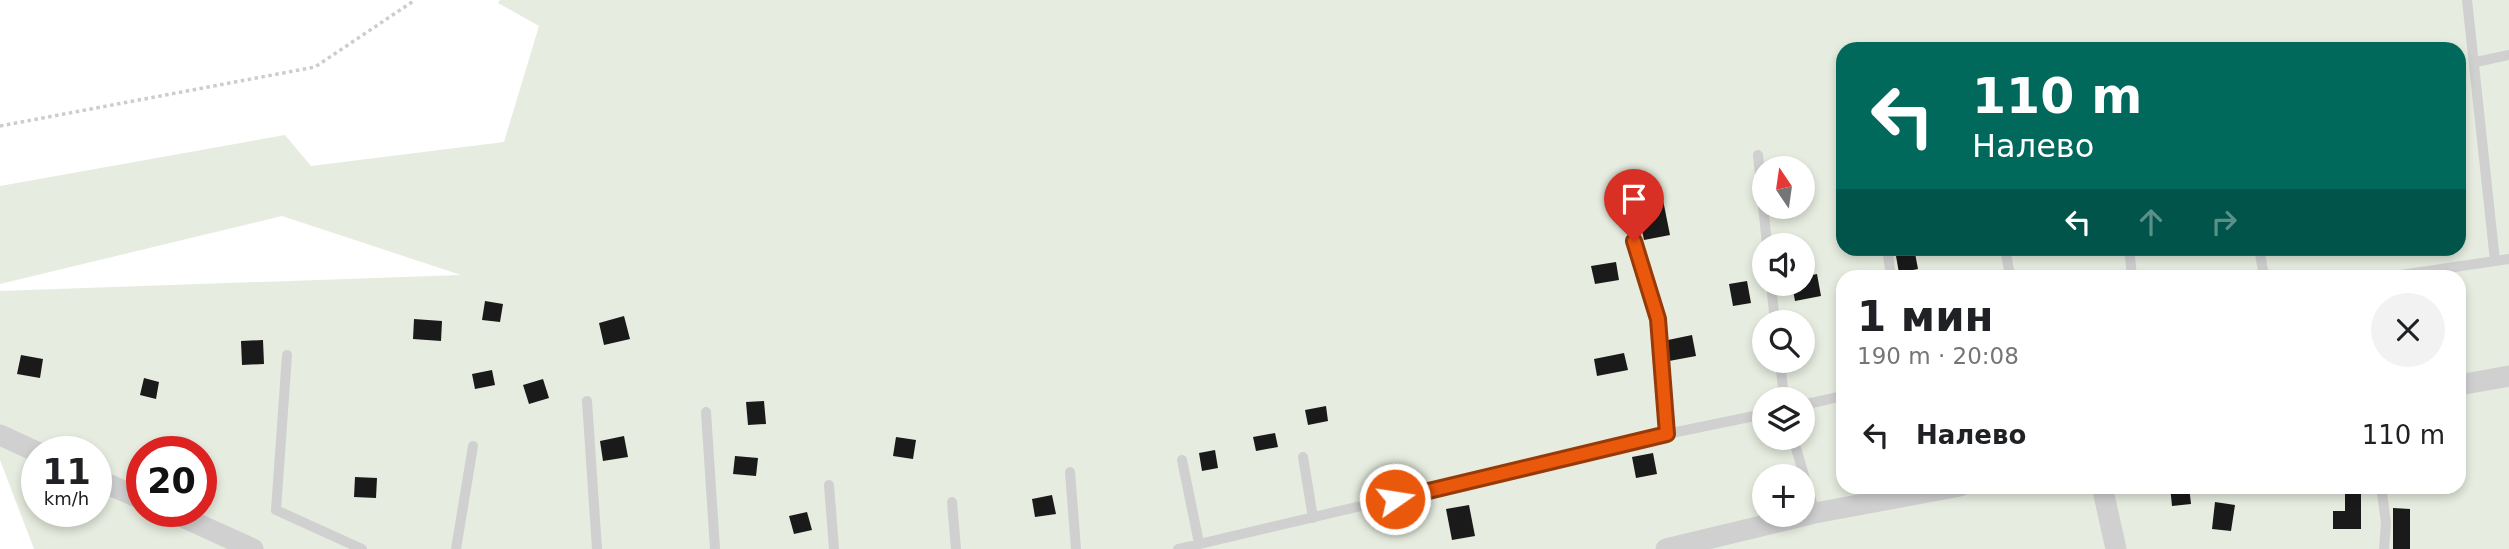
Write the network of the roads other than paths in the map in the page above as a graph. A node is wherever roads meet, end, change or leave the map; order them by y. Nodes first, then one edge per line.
1 (2467, 0) edge
2 (2509, 55) edge
3 (2476, 62) junction
4 (1758, 155) dead end
5 (1766, 233) edge
6 (1634, 241) dead end
7 (2509, 259) edge
8 (2495, 261) junction
9 (2434, 270) edge
10 (287, 355) dead end
11 (2509, 376) edge
12 (2466, 384) edge
13 (1836, 398) edge
14 (587, 401) dead end
15 (1815, 402) edge
16 (705, 412) dead end
17 (1752, 416) edge
18 (1667, 434) junction
19 (0, 435) edge
20 (21, 445) edge
21 (473, 446) dead end
22 (1303, 457) dead end
23 (1182, 460) dead end
24 (1070, 472) dead end
25 (829, 485) dead end
26 (1917, 494) edge
27 (2104, 494) edge
28 (2382, 494) edge
29 (952, 502) dead end
30 (1815, 513) edge
31 (1313, 518) junction
32 (204, 527) edge
33 (1757, 527) edge
34 (1199, 543) junction
35 (253, 549) edge
36 (362, 549) edge
37 (456, 549) edge
38 (597, 549) edge
39 (715, 549) edge
40 (834, 549) edge
41 (956, 549) edge
42 (1076, 549) edge
43 (1178, 549) edge
44 (1666, 549) edge
45 (2116, 549) edge
46 (2384, 549) edge

1 - 3 lane
2 - 3 lane
3 - 8 lane
4 - 5 lane
6 - 18 lane
7 - 8 lane
8 - 9 lane
10 - 36 lane
11 - 12 street
13 - 15 lane
14 - 38 lane
16 - 39 lane
17 - 18 lane
18 - 31 lane
19 - 20 street
21 - 37 lane
22 - 31 lane
23 - 34 lane
24 - 42 lane
25 - 40 lane
26 - 30 street
27 - 45 street
28 - 46 lane
29 - 41 lane
31 - 34 lane
32 - 35 street
33 - 44 street
34 - 43 lane

